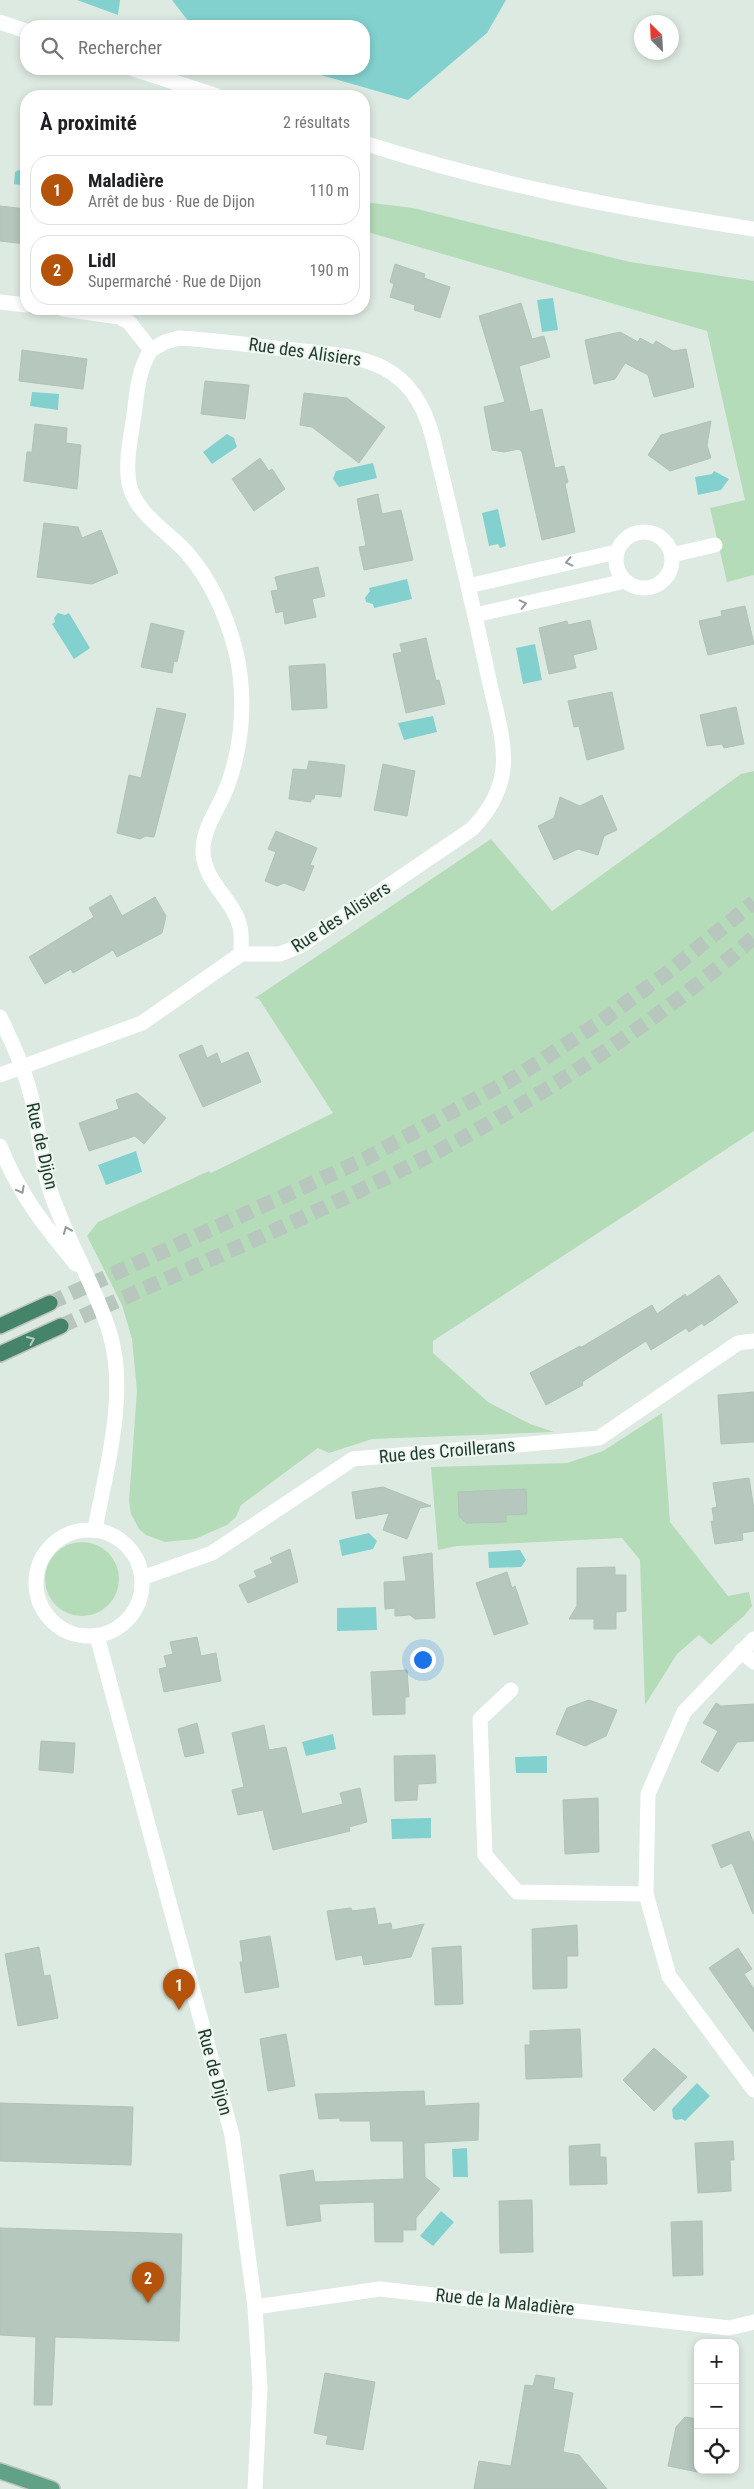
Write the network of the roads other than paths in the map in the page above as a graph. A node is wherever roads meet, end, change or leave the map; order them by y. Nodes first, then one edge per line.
1 (0, 22) edge
2 (20, 29) edge
3 (152, 75) edge
4 (199, 90) edge
5 (370, 145) edge
6 (754, 229) edge
7 (0, 302) edge
8 (20, 304) edge
9 (105, 315) edge
10 (151, 350) junction
11 (715, 545) dead end
12 (616, 552) junction
13 (672, 555) junction
14 (625, 581) junction
15 (468, 586) junction
16 (476, 615) junction
17 (241, 954) junction
18 (0, 1017) edge
19 (22, 1067) junction
20 (0, 1075) edge
21 (0, 1146) edge
22 (85, 1275) junction
23 (50, 1303) tunnel mouth
24 (0, 1326) edge
25 (61, 1326) tunnel mouth
26 (754, 1341) edge
27 (0, 1354) edge
28 (95, 1530) junction
29 (142, 1578) junction
30 (97, 1636) junction
31 (754, 1639) edge
32 (741, 1650) junction
33 (754, 1662) edge
34 (511, 1690) dead end
35 (646, 1894) junction
36 (754, 2090) edge
37 (255, 2307) junction
38 (754, 2322) edge
39 (0, 2471) edge
40 (52, 2489) edge
41 (254, 2489) edge

1 - 2 street
3 - 4 street
5 - 6 street
7 - 8 street
9 - 10 street
10 - 15 street, Rue des Alisiers
10 - 17 street
11 - 13 street
12 - 13 street
12 - 14 street
12 -> 15 street
13 - 14 street
16 -> 14 street
15 - 16 street, Rue des Alisiers
16 - 17 street, Rue des Alisiers
17 - 19 street
18 - 19 street, Rue de Dijon
19 - 20 street
22 -> 19 street, Rue de Dijon
21 -> 22 street, Rue de Dijon
22 - 28 street, Rue de Dijon
23 - 24 highway
27 -> 25 highway
26 - 29 street, Rue des Croillerans
28 - 29 street
28 - 30 street
29 - 30 street
30 - 37 street, Rue de Dijon
31 - 32 street
32 - 33 street
32 - 35 street
34 - 35 street
35 - 36 street
37 - 38 street, Rue de la Maladière
37 - 41 street, Rue de Dijon
39 - 40 main road

